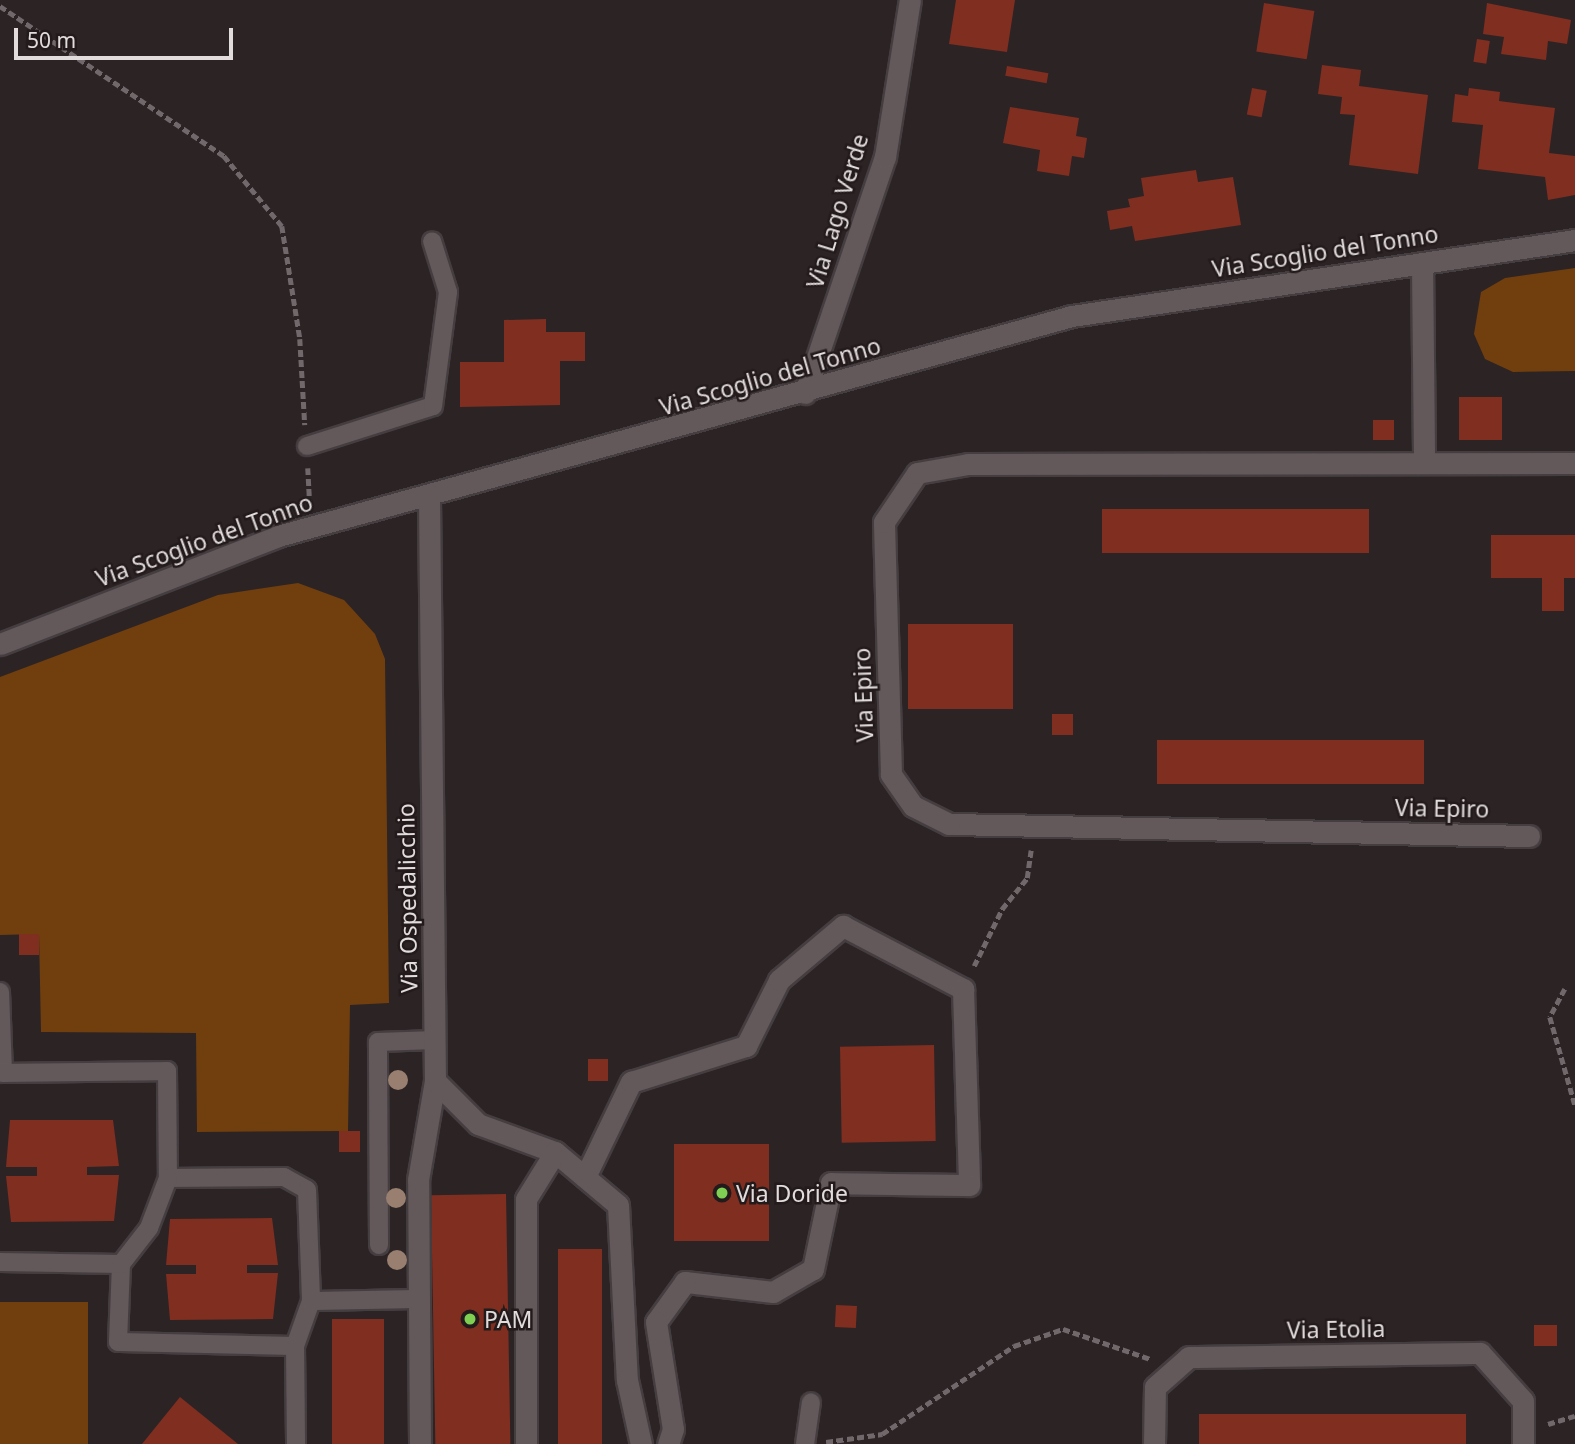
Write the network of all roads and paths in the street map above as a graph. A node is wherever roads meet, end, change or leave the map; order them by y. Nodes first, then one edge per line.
1 (910, 0) edge
2 (0, 6) edge
3 (1575, 240) edge
4 (432, 241) dead end
5 (1422, 263) junction
6 (805, 393) junction
7 (307, 446) junction
8 (1424, 463) junction
9 (1575, 463) edge
10 (429, 495) junction
11 (311, 527) junction
12 (0, 644) edge
13 (1034, 826) junction
14 (1529, 836) dead end
15 (963, 989) junction
16 (1564, 989) dead end
17 (0, 992) edge
18 (435, 1040) junction
19 (2, 1078) edge
20 (435, 1081) junction
21 (1575, 1105) edge
22 (555, 1152) junction
23 (585, 1177) junction
24 (168, 1178) junction
25 (379, 1245) dead end
26 (0, 1262) edge
27 (121, 1264) junction
28 (419, 1299) junction
29 (312, 1301) junction
30 (295, 1346) junction
31 (1176, 1368) junction
32 (811, 1402) dead end
33 (296, 1444) edge
34 (420, 1444) edge
35 (526, 1444) edge
36 (641, 1444) edge
37 (668, 1444) edge
38 (805, 1444) edge
39 (811, 1444) edge
40 (1154, 1444) edge
41 (1523, 1444) edge

1 - 6 street, Via Lago Verde
2 - 7 path
3 - 5 street, Via Scoglio del Tonno
4 - 7 lane
5 - 6 street, Via Scoglio del Tonno
5 - 8 street
6 - 10 street, Via Scoglio del Tonno
7 - 11 path
8 - 9 street, Via Epiro
8 - 13 street, Via Epiro
10 - 11 street, Via Scoglio del Tonno
10 - 18 street, Via Ospedalicchio
11 - 12 street, Via Scoglio del Tonno
13 - 14 street, Via Epiro
13 - 15 path
15 - 23 street
15 - 37 street
16 - 21 path
17 - 19 lane
18 - 20 street, Via Ospedalicchio
18 - 25 lane
19 - 24 lane
20 - 22 street
20 - 28 street, Via Ospedalicchio
22 - 23 street
22 - 35 street
23 - 36 street
24 - 27 lane
24 - 29 lane
26 - 27 lane
27 - 30 lane
28 - 29 lane
28 - 34 street, Via Ospedalicchio
29 - 30 lane
30 - 33 lane
31 - 39 path
31 - 40 street
31 - 41 street, Via Etolia
32 - 38 lane

